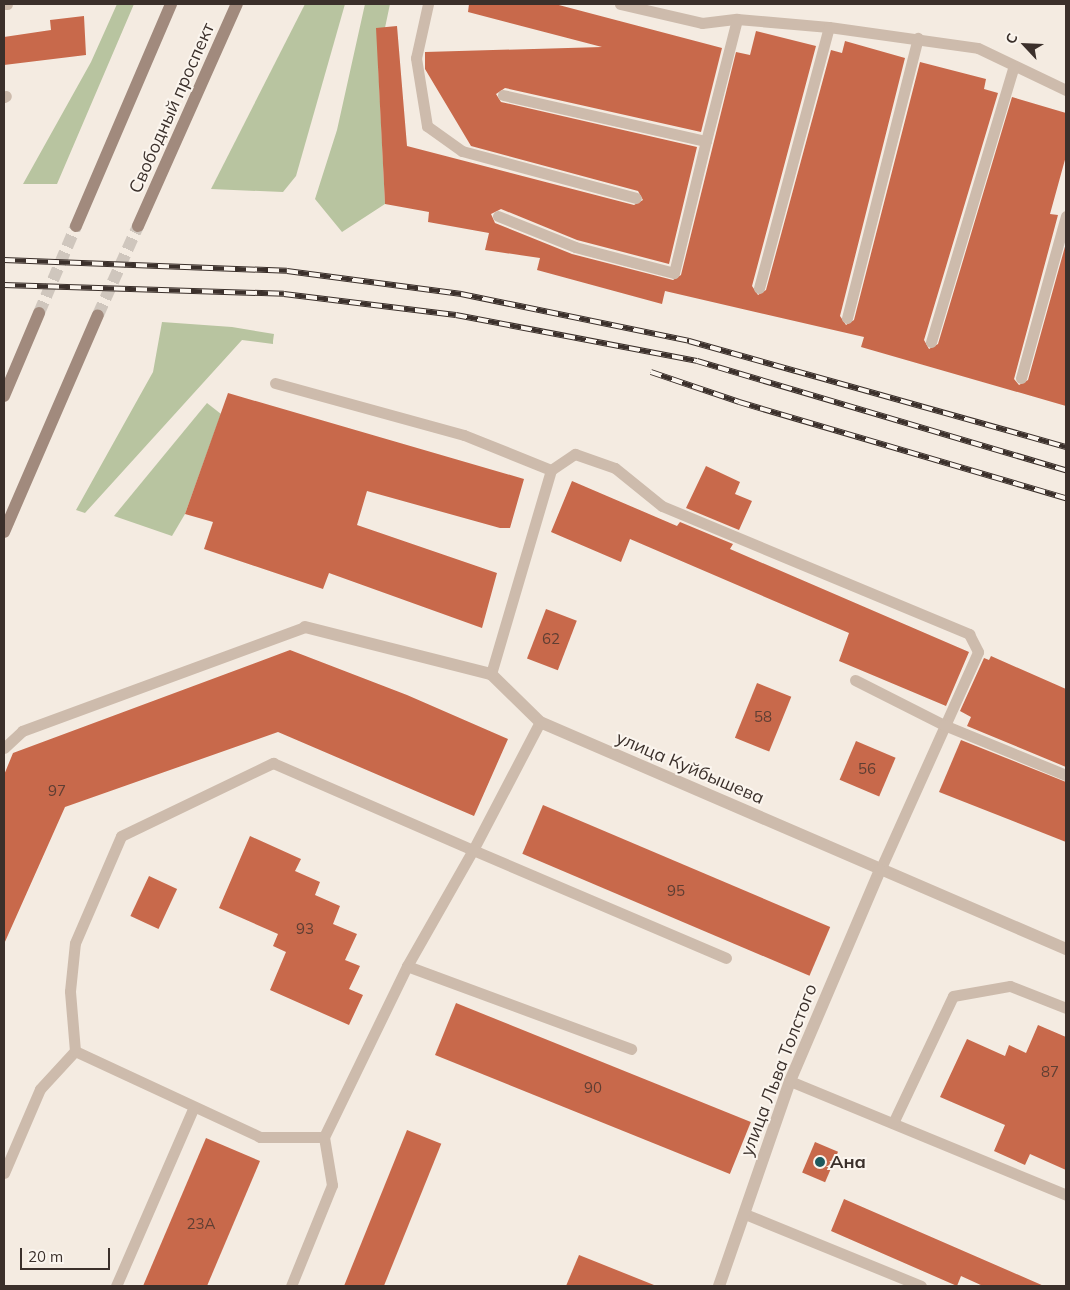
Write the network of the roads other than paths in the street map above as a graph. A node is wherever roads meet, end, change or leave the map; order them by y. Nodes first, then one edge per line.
1 (4, 4) edge
2 (8, 4) edge
3 (171, 4) edge
4 (236, 4) edge
5 (428, 4) edge
6 (620, 4) edge
7 (737, 19) junction
8 (829, 27) junction
9 (918, 38) junction
10 (1014, 66) junction
11 (1066, 90) edge
12 (502, 95) dead end
13 (706, 141) junction
14 (636, 198) dead end
15 (498, 216) dead end
16 (1066, 216) edge
17 (76, 226) tunnel mouth
18 (138, 226) tunnel mouth
19 (759, 288) dead end
20 (39, 313) tunnel mouth
21 (98, 315) tunnel mouth
22 (847, 318) dead end
23 (931, 342) dead end
24 (1021, 378) dead end
25 (275, 383) dead end
26 (4, 396) edge
27 (551, 470) junction
28 (4, 532) edge
29 (305, 627) joint
30 (491, 674) junction
31 (855, 680) dead end
32 (540, 722) junction
33 (944, 726) junction
34 (4, 748) edge
35 (1066, 775) edge
36 (473, 850) junction
37 (880, 870) junction
38 (1066, 949) edge
39 (726, 958) dead end
40 (407, 966) junction
41 (1066, 1008) edge
42 (631, 1049) dead end
43 (75, 1051) junction
44 (790, 1081) junction
45 (194, 1107) junction
46 (893, 1124) junction
47 (324, 1137) junction
48 (4, 1173) edge
49 (1066, 1195) edge
50 (745, 1214) junction
51 (116, 1286) edge
52 (291, 1286) edge
53 (719, 1286) edge
54 (921, 1286) edge

1 - 2 lane
3 - 17 main road
4 - 18 main road, Свободный проспект
5 - 14 lane
6 - 7 lane
7 - 8 lane
7 - 13 lane
8 - 9 lane
8 - 19 lane
9 - 10 lane
9 - 22 lane
10 - 11 lane
10 - 23 lane
12 - 13 lane
13 - 15 lane
16 - 24 lane
20 - 26 main road
21 - 28 main road
25 - 27 lane
27 - 30 lane
27 - 33 lane
29 - 30 street
29 - 34 lane
30 - 32 street, улица Куйбышева
31 - 33 lane
32 - 36 lane
32 - 37 street, улица Куйбышева
33 - 35 lane
33 - 37 lane
36 - 39 lane
36 - 40 lane
36 - 43 lane
37 - 38 street, улица Куйбышева
37 - 44 street, улица Льва Толстого
40 - 42 lane
40 - 47 lane
41 - 46 lane
43 - 45 lane
43 - 48 lane
44 - 46 lane
44 - 50 street, улица Льва Толстого
45 - 47 lane
45 - 51 lane
46 - 49 lane
47 - 52 lane
50 - 53 street, улица Льва Толстого
50 - 54 lane

